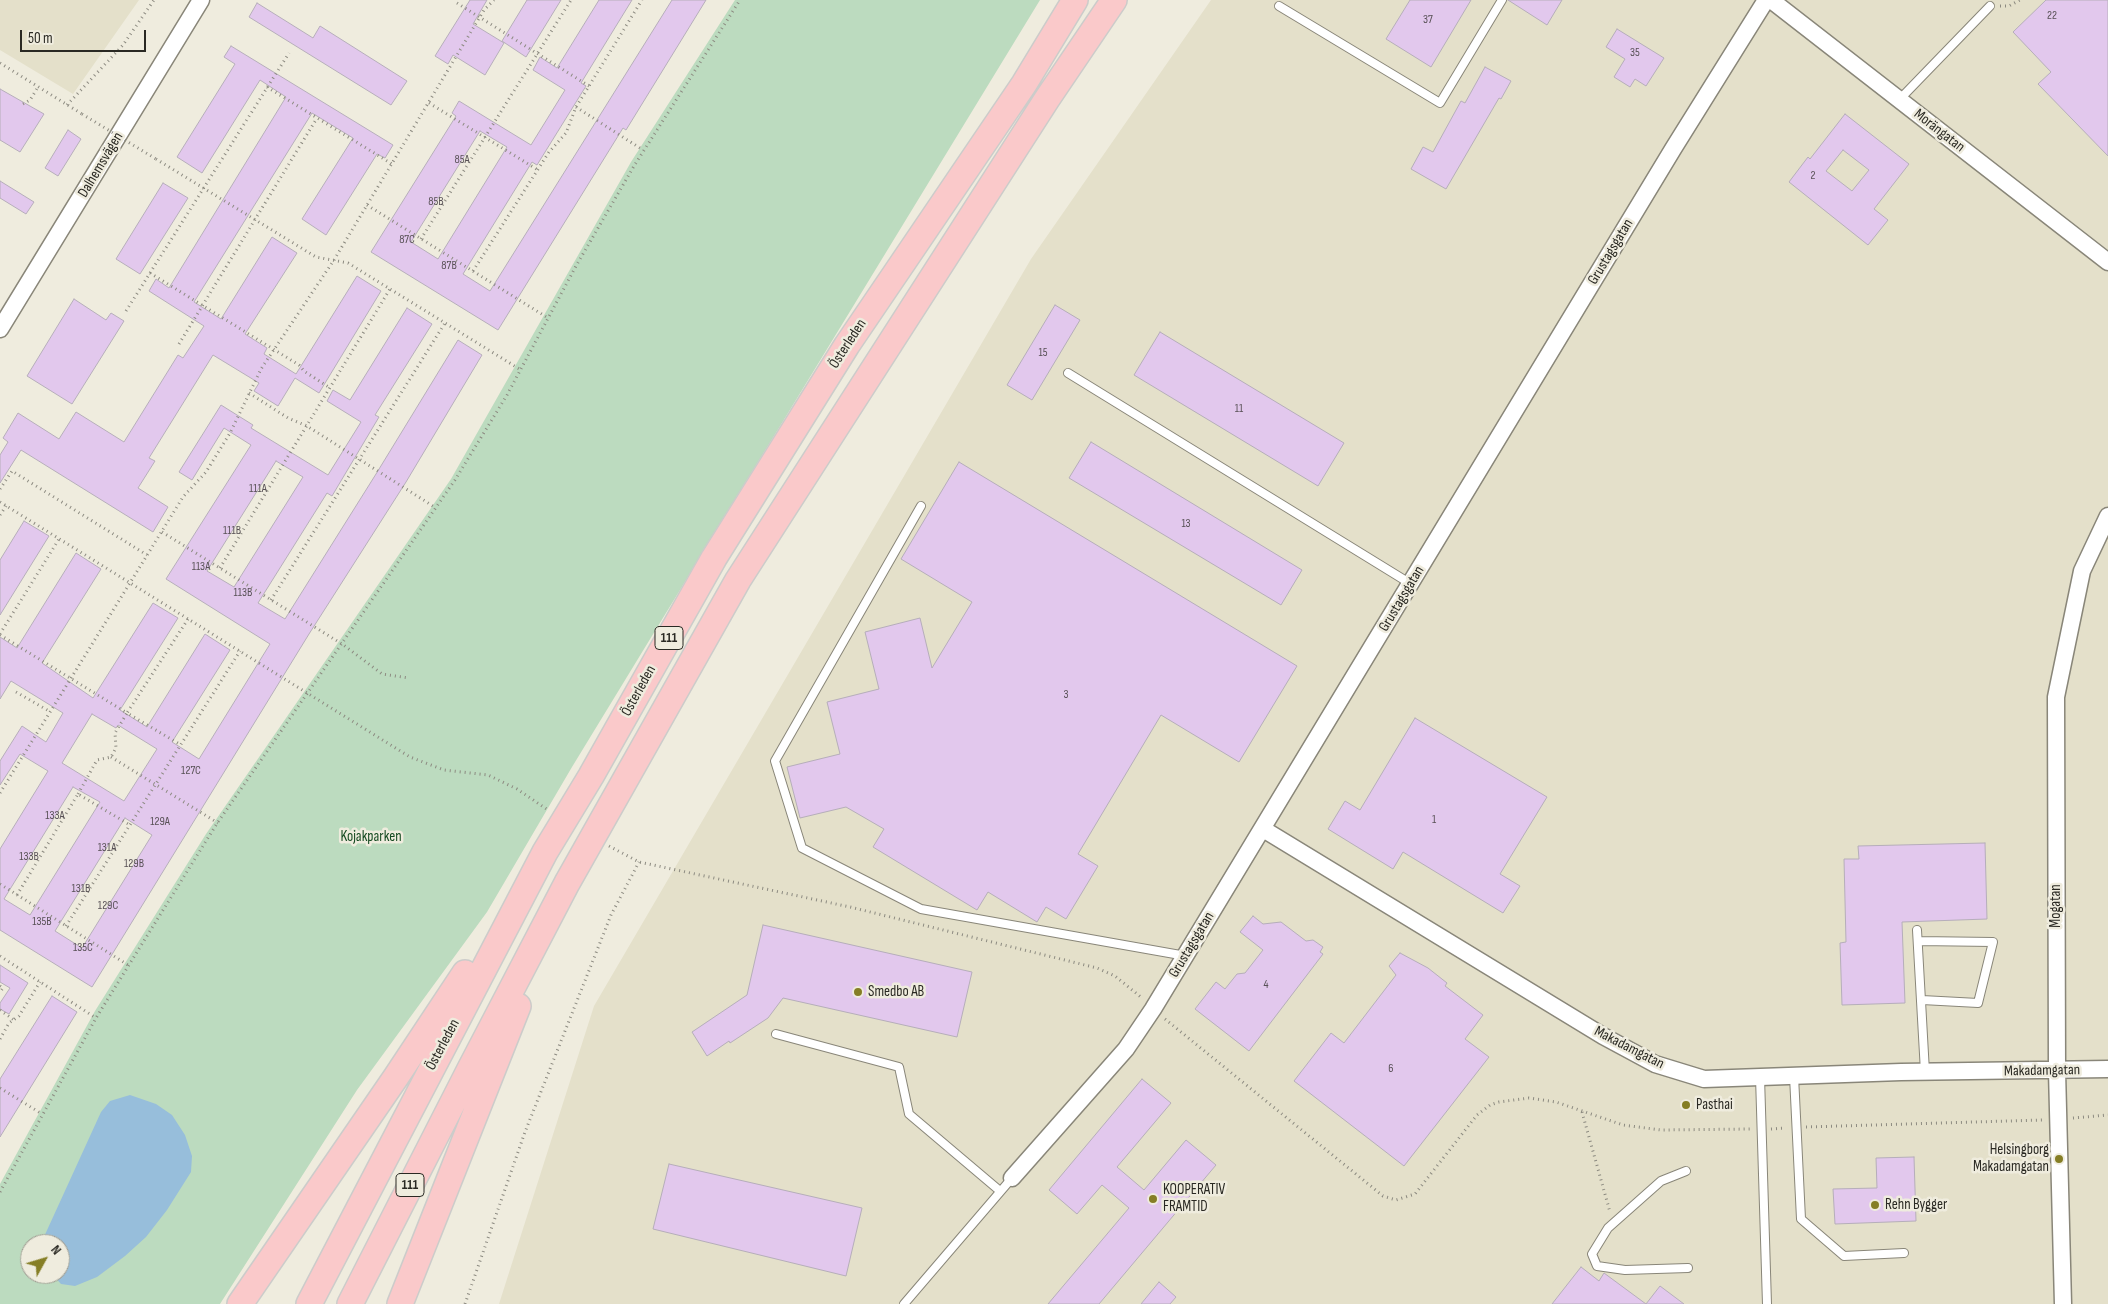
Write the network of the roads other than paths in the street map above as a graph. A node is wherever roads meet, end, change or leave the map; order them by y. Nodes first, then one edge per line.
1 (201, 0) edge
2 (1075, 0) edge
3 (1114, 0) edge
4 (1502, 0) edge
5 (1766, 0) edge
6 (1771, 0) edge
7 (1279, 6) dead end
8 (1990, 6) road end
9 (1899, 100) junction
10 (2108, 262) edge
11 (0, 329) edge
12 (1068, 374) dead end
13 (921, 506) dead end
14 (2108, 516) edge
15 (1411, 584) junction
16 (1264, 829) junction
17 (545, 852) junction
18 (568, 883) junction
19 (1918, 930) dead end
20 (1918, 941) junction
21 (1186, 956) junction
22 (1922, 1000) junction
23 (776, 1034) dead end
24 (2108, 1069) edge
25 (2057, 1071) junction
26 (1926, 1072) junction
27 (1794, 1076) junction
28 (1760, 1077) junction
29 (1686, 1172) dead end
30 (1012, 1178) joint
31 (1000, 1191) junction
32 (1904, 1253) dead end
33 (1688, 1268) dead end
34 (240, 1304) edge
35 (309, 1304) edge
36 (350, 1304) edge
37 (400, 1304) edge
38 (904, 1304) edge
39 (1767, 1304) edge
40 (2064, 1304) edge

1 - 11 street, Dalhemsvägen
2 - 17 main road, Österleden / 111
3 - 18 main road, 111
4 - 7 lane
5 - 15 street, Grustagsgatan
6 - 9 street, Morängatan
8 - 9 lane
9 - 10 street, Morängatan
12 - 15 lane
13 - 21 lane
14 - 25 street, Mogatan
15 - 16 street, Grustagsgatan
16 - 21 street, Grustagsgatan
16 - 28 street, Makadamgatan
17 - 34 main road
17 - 35 main road, Österleden / 111
18 - 36 main road, 111
18 - 37 main road
19 - 20 lane
20 - 22 lane
20 - 22 lane
21 - 30 street, Grustagsgatan
22 - 26 lane
23 - 31 lane
24 - 25 street, Makadamgatan
25 - 26 street, Makadamgatan
25 - 40 street, Mogatan
26 - 27 street, Makadamgatan
27 - 28 street, Makadamgatan
27 - 32 lane
28 - 39 lane
29 - 33 lane
30 - 31 lane
31 - 38 lane

